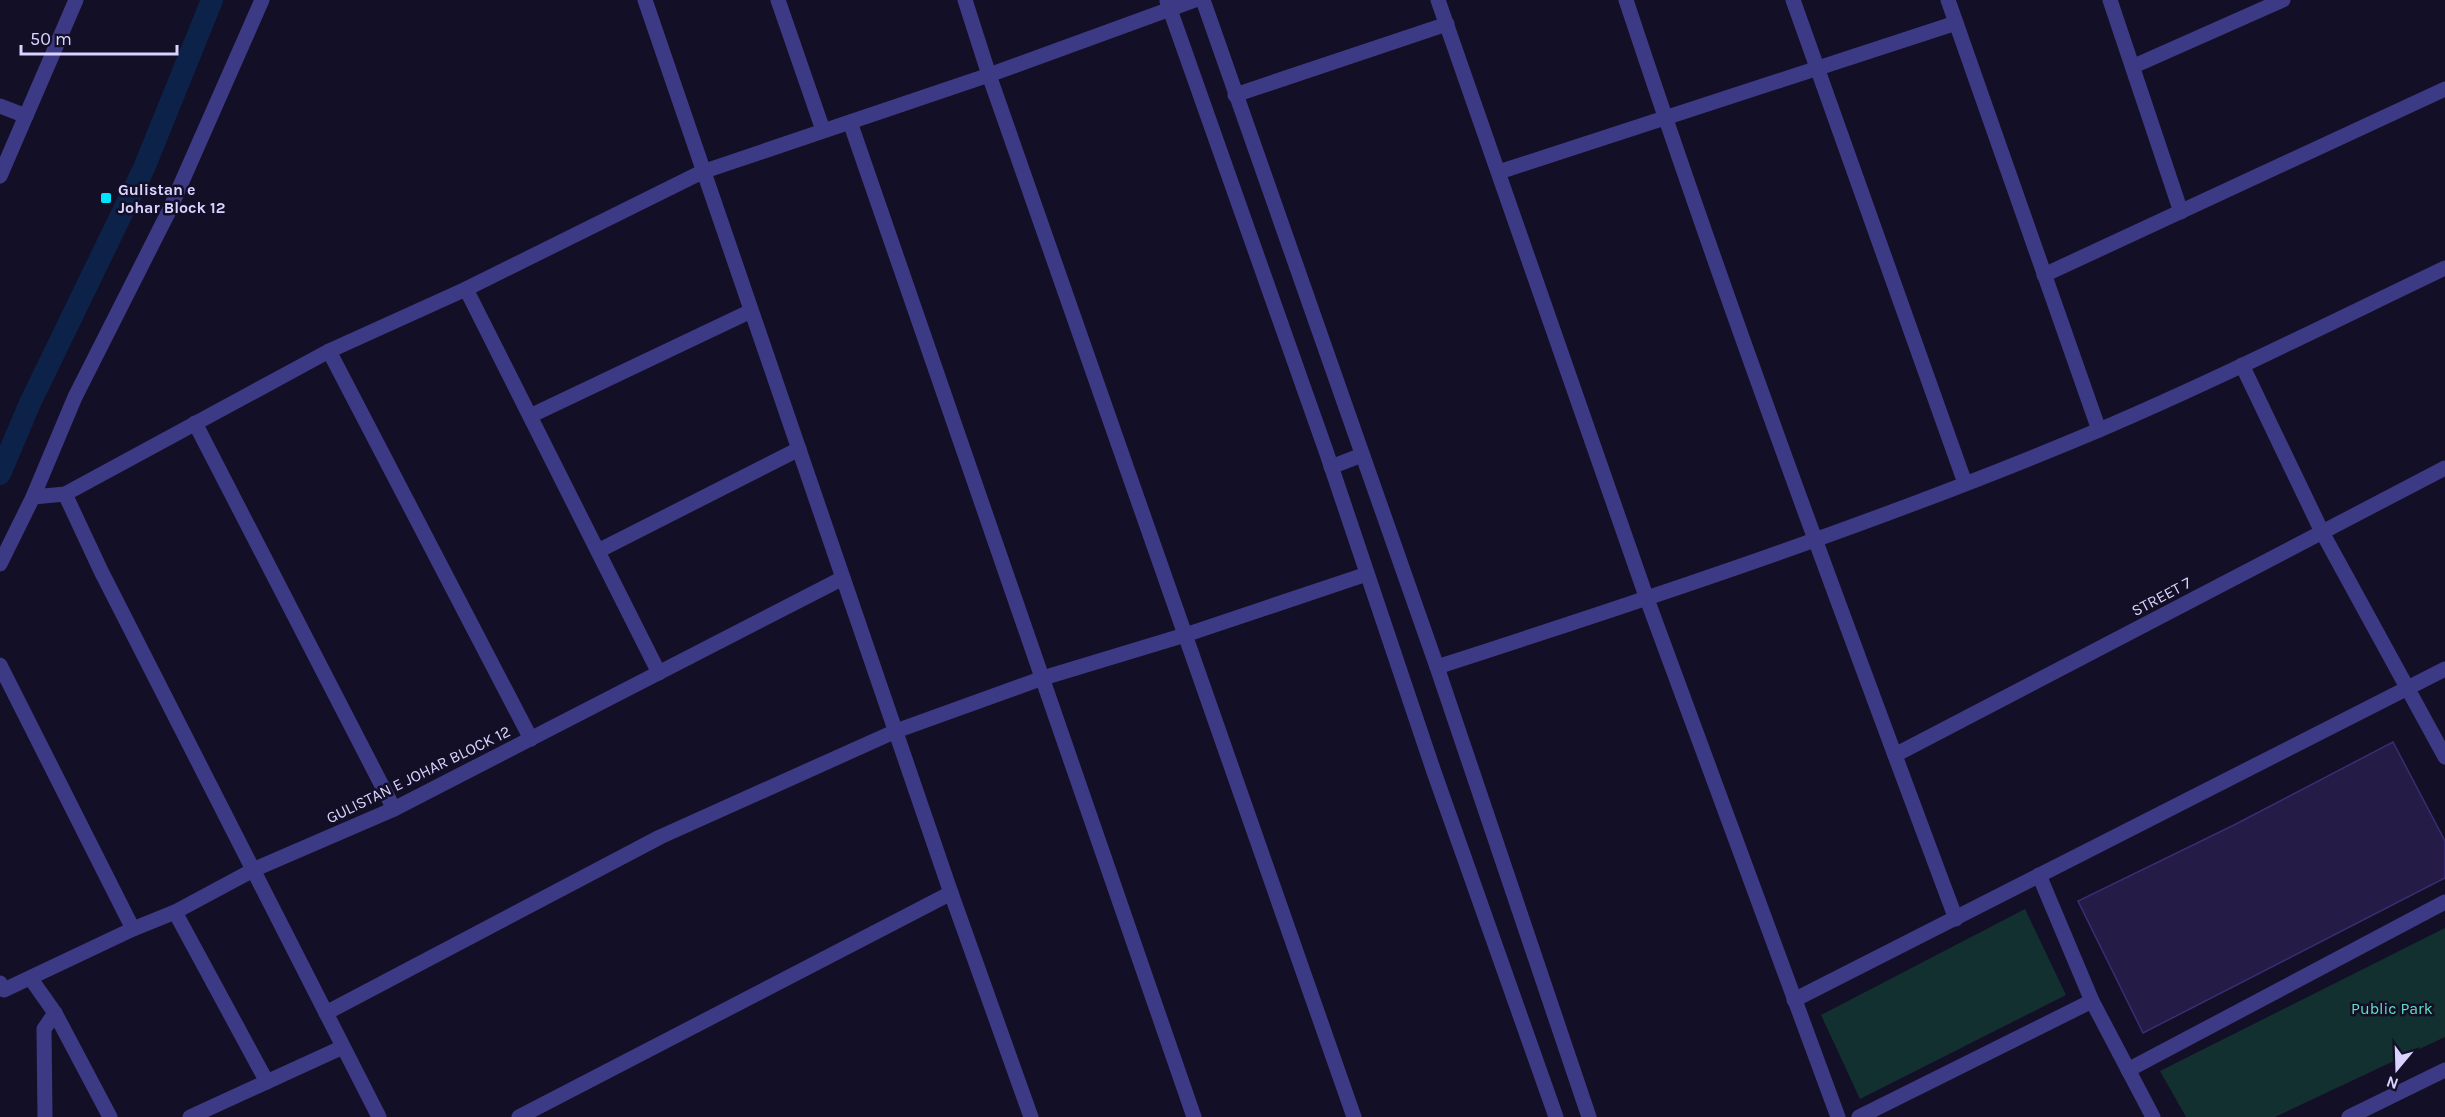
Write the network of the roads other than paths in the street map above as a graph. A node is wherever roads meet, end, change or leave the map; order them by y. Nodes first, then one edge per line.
1 (76, 0) edge
2 (262, 0) edge
3 (645, 0) edge
4 (778, 0) edge
5 (965, 0) edge
6 (1195, 0) edge
7 (1203, 0) edge
8 (1438, 0) edge
9 (1626, 0) edge
10 (1793, 0) edge
11 (1948, 0) edge
12 (2110, 0) edge
13 (2283, 0) edge
14 (1169, 4) edge
15 (1956, 23) junction
16 (1447, 24) junction
17 (2134, 66) junction
18 (1819, 69) junction
19 (989, 75) junction
20 (2445, 89) edge
21 (1235, 95) junction
22 (0, 106) edge
23 (26, 116) junction
24 (1665, 118) junction
25 (850, 122) junction
26 (823, 130) junction
27 (702, 172) junction
28 (1499, 172) junction
29 (0, 176) edge
30 (2181, 212) junction
31 (2445, 268) edge
32 (2044, 275) junction
33 (466, 289) junction
34 (751, 311) junction
35 (329, 351) junction
36 (2242, 365) junction
37 (530, 416) junction
38 (195, 423) junction
39 (2099, 430) junction
40 (799, 449) junction
41 (1362, 455) junction
42 (1331, 467) junction
43 (2445, 468) edge
44 (1965, 483) junction
45 (65, 494) junction
46 (33, 497) junction
47 (2322, 532) junction
48 (1814, 540) junction
49 (598, 550) junction
50 (0, 564) edge
51 (1367, 574) junction
52 (843, 578) junction
53 (1647, 599) junction
54 (1185, 635) junction
55 (0, 665) edge
56 (1437, 667) junction
57 (2445, 669) edge
58 (659, 673) junction
59 (1043, 678) junction
60 (2408, 688) junction
61 (896, 731) junction
62 (531, 739) junction
63 (1894, 755) junction
64 (2445, 757) edge
65 (394, 809) junction
66 (255, 869) junction
67 (2039, 875) junction
68 (951, 893) junction
69 (2445, 902) edge
70 (175, 912) junction
71 (1956, 919) junction
72 (134, 929) junction
73 (31, 979) junction
74 (2, 987) edge
75 (1794, 1000) junction
76 (2092, 1001) junction
77 (55, 1013) junction
78 (326, 1013) junction
79 (344, 1047) junction
80 (2128, 1070) junction
81 (2445, 1070) edge
82 (267, 1082) junction
83 (45, 1117) edge
84 (110, 1117) edge
85 (190, 1117) edge
86 (380, 1117) edge
87 (519, 1117) edge
88 (1031, 1117) edge
89 (1194, 1117) edge
90 (1354, 1117) edge
91 (1556, 1117) edge
92 (1589, 1117) edge
93 (1838, 1117) edge
94 (1859, 1117) edge
95 (2153, 1117) edge
96 (2349, 1117) edge

1 - 23 street
2 - 46 street
3 - 27 street
4 - 26 street
5 - 19 street
6 - 14 street
7 - 21 street
8 - 16 street
9 - 24 street
10 - 18 street
11 - 15 street
12 - 17 street
13 - 17 street
14 - 19 street
14 - 42 street
15 - 18 street
15 - 32 street
16 - 21 street
16 - 28 street
17 - 30 street
18 - 24 street
18 - 44 street
19 - 25 street
19 - 54 street
20 - 30 street
21 - 41 street
22 - 23 street
23 - 29 street
24 - 28 street
24 - 48 street
25 - 26 street
25 - 59 street
26 - 27 street
27 - 33 street
27 - 34 street
28 - 53 street
30 - 32 street
31 - 36 street
32 - 39 street
33 - 35 street
33 - 37 street
34 - 37 street
34 - 40 street
35 - 38 street
35 - 62 street
36 - 39 street
36 - 47 street
37 - 49 street
38 - 45 street
38 - 65 street
39 - 44 street
40 - 49 street
40 - 52 street
41 - 42 street
41 - 56 street
42 - 51 street
43 - 47 street, STREET 7
44 - 48 street
45 - 46 street
45 - 66 street
46 - 50 street
47 - 60 street
47 - 63 street, STREET 7
48 - 53 street
48 - 63 street
49 - 58 street
51 - 54 street
51 - 91 street
52 - 58 street, GULISTAN E JOHAR BLOCK 12
52 - 61 street
53 - 56 street
53 - 75 street
54 - 59 street
54 - 90 street
55 - 72 street
56 - 92 street
57 - 60 street
58 - 62 street, GULISTAN E JOHAR BLOCK 12
59 - 61 street
59 - 89 street
60 - 64 street
60 - 67 street
61 - 68 street
61 - 78 street
62 - 65 street, GULISTAN E JOHAR BLOCK 12
63 - 71 street
65 - 66 street, GULISTAN E JOHAR BLOCK 12
66 - 70 street, GULISTAN E JOHAR BLOCK 12
66 - 78 street
67 - 71 street
67 - 76 street
68 - 87 street
68 - 88 street
69 - 80 street
70 - 72 street, GULISTAN E JOHAR BLOCK 12
70 - 82 street
71 - 75 street
72 - 73 street, GULISTAN E JOHAR BLOCK 12
73 - 74 street, GULISTAN E JOHAR BLOCK 12
73 - 77 street
75 - 93 street
76 - 80 street
76 - 94 street
77 - 83 street
77 - 84 street
78 - 79 street
79 - 82 street
79 - 86 street
80 - 95 street
81 - 96 street
82 - 85 street

